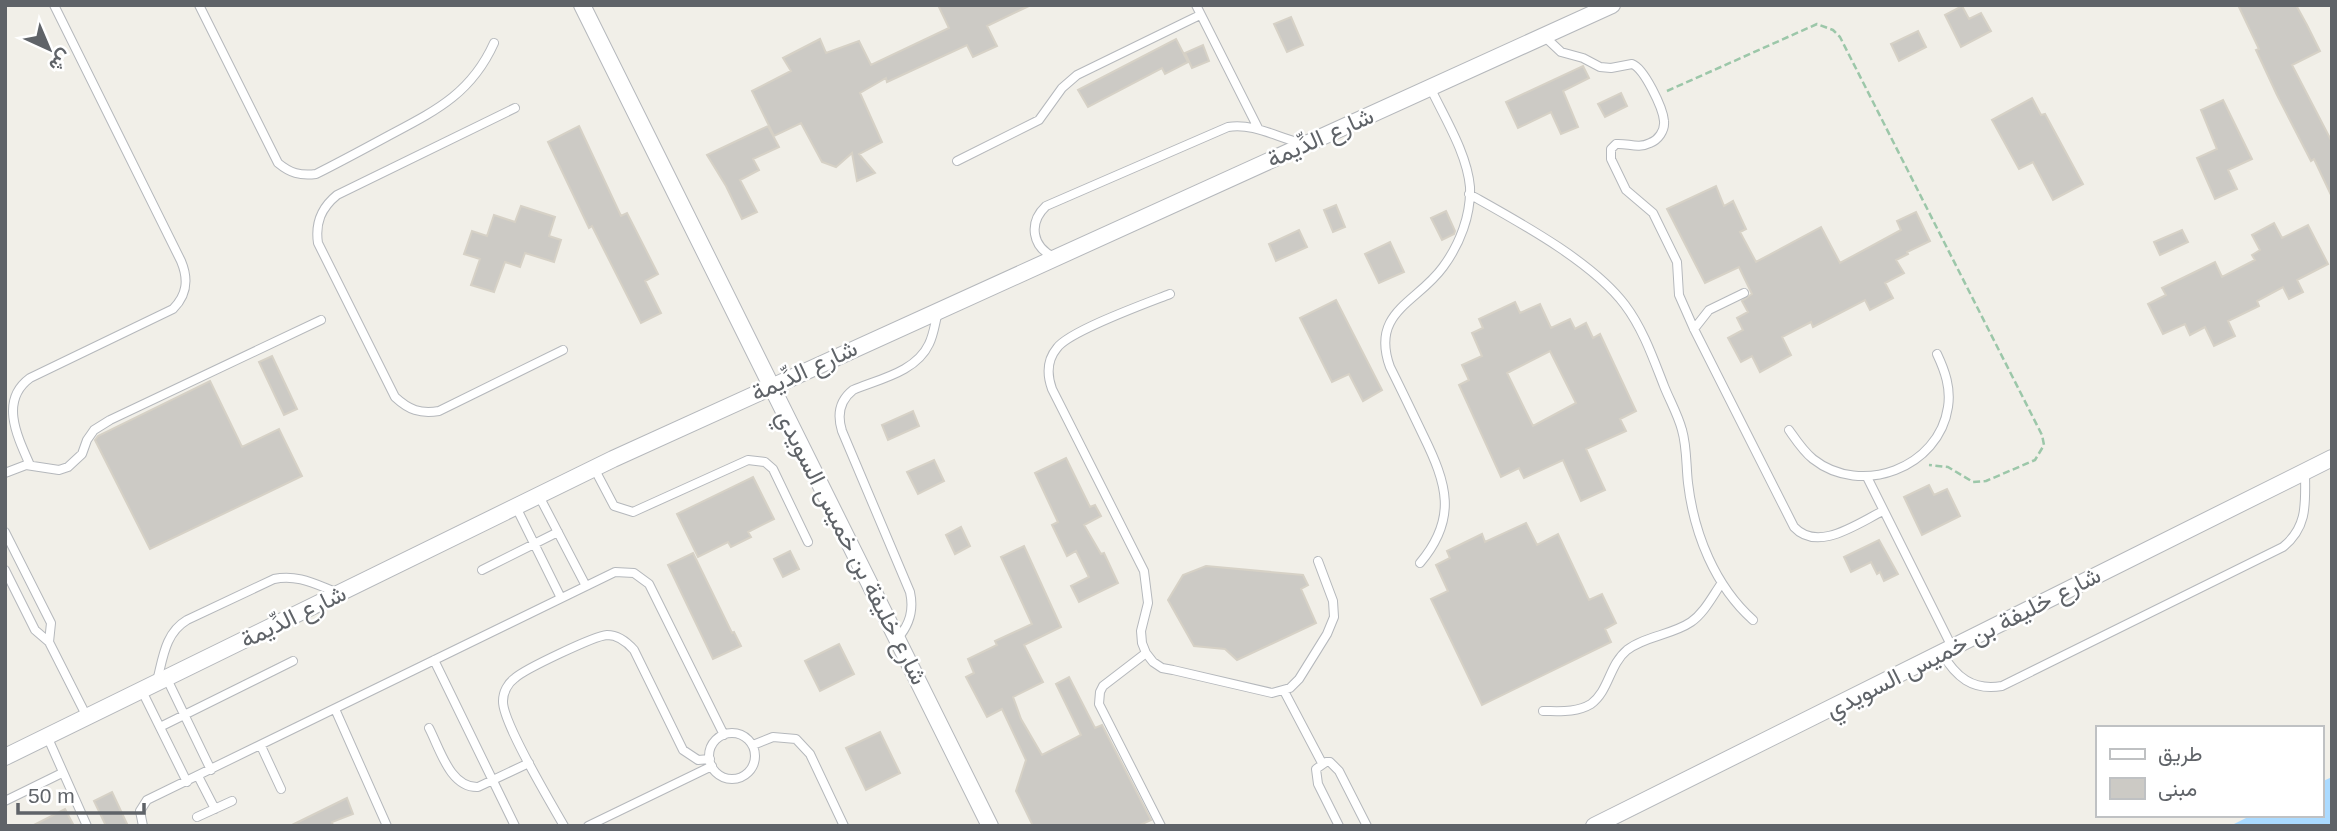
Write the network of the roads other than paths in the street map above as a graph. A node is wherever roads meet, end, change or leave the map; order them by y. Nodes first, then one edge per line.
1 (54, 5) edge
2 (199, 5) edge
3 (582, 5) edge
4 (1196, 5) edge
5 (1612, 5) edge
6 (1200, 15) junction
7 (1544, 36) junction
8 (494, 43) dead end
9 (1430, 87) junction
10 (514, 108) dead end
11 (1258, 128) junction
12 (1304, 144) junction
13 (957, 161) dead end
14 (1469, 194) junction
15 (1054, 257) junction
16 (1744, 293) dead end
17 (1170, 294) dead end
18 (939, 309) junction
19 (321, 320) dead end
20 (1694, 329) junction
21 (563, 350) dead end
22 (1937, 354) dead end
23 (771, 385) junction
24 (1789, 430) dead end
25 (2332, 458) edge
26 (30, 465) junction
27 (594, 468) junction
28 (2305, 470) junction
29 (5, 473) edge
30 (1867, 477) junction
31 (539, 496) junction
32 (516, 507) junction
33 (1883, 511) junction
34 (5, 532) edge
35 (558, 533) junction
36 (808, 542) dead end
37 (535, 544) junction
38 (1318, 561) dead end
39 (1420, 563) dead end
40 (5, 570) edge
41 (482, 570) dead end
42 (1721, 584) junction
43 (586, 586) junction
44 (339, 593) junction
45 (561, 598) junction
46 (1753, 620) dead end
47 (898, 638) junction
48 (49, 642) junction
49 (1947, 649) junction
50 (1146, 653) junction
51 (434, 660) junction
52 (293, 661) dead end
53 (155, 684) junction
54 (1284, 691) junction
55 (335, 709) junction
56 (1543, 711) dead end
57 (184, 715) junction
58 (87, 717) junction
59 (160, 727) junction
60 (429, 728) dead end
61 (724, 735) junction
62 (47, 736) junction
63 (753, 745) junction
64 (261, 746) junction
65 (5, 757) edge
66 (711, 762) junction
67 (529, 763) junction
68 (1322, 763) junction
69 (211, 770) junction
70 (62, 773) junction
71 (198, 776) junction
72 (494, 780) junction
73 (187, 782) junction
74 (281, 789) dead end
75 (232, 800) dead end
76 (5, 801) edge
77 (215, 809) junction
78 (197, 817) dead end
79 (87, 826) edge
80 (143, 826) edge
81 (387, 826) edge
82 (515, 826) edge
83 (564, 826) edge
84 (588, 826) edge
85 (844, 826) edge
86 (990, 826) edge
87 (1161, 826) edge
88 (1339, 826) edge
89 (1367, 826) edge
90 (1594, 826) edge

1 - 26 lane
2 - 8 lane
3 - 23 street, شارع خليفة بن خميس السويدي
4 - 6 lane
5 - 7 street, شارع الدِّيمة
6 - 11 lane
6 - 13 lane
7 - 9 street, شارع الدِّيمة
7 - 20 lane
9 - 12 street, شارع الدِّيمة
9 - 14 lane
10 - 21 lane
11 - 12 lane
11 - 15 lane
12 - 15 street, شارع الدِّيمة
14 - 39 lane
14 - 42 lane
15 - 18 street, شارع الدِّيمة
16 - 20 lane
17 - 50 lane
18 - 23 street, شارع الدِّيمة
18 - 47 lane
19 - 26 lane
20 - 33 lane
22 - 30 lane
23 - 27 street, شارع الدِّيمة
23 - 47 street, شارع خليفة بن خميس السويدي
24 - 30 lane
25 - 28 street, شارع خليفة بن خميس السويدي
26 - 29 lane
27 - 31 street, شارع الدِّيمة
27 - 36 lane
28 - 49 street, شارع خليفة بن خميس السويدي
28 - 49 lane
30 - 33 lane
31 - 32 street, شارع الدِّيمة
31 - 35 lane
32 - 37 lane
32 - 44 street, شارع الدِّيمة
33 - 49 lane
34 - 48 lane
35 - 37 lane
35 - 43 lane
37 - 41 lane
37 - 45 lane
38 - 54 lane
40 - 48 lane
42 - 46 lane
42 - 56 lane
43 - 45 lane
43 - 61 lane
44 - 53 street, شارع الدِّيمة
44 - 53 lane
45 - 51 lane
47 - 86 street, شارع خليفة بن خميس السويدي
48 - 58 lane
49 - 90 street, شارع خليفة بن خميس السويدي
50 - 54 lane
50 - 87 lane
51 - 55 lane
51 - 72 lane
52 - 57 lane
53 - 57 lane
53 - 58 street, شارع الدِّيمة
53 - 59 lane
54 - 68 lane
55 - 64 lane
55 - 81 lane
57 - 59 lane
57 - 69 lane
58 - 62 street, شارع الدِّيمة
59 - 73 lane
60 - 72 lane
61 - 63 lane
61 - 66 lane
62 - 65 street, شارع الدِّيمة
62 - 70 lane
63 - 66 lane
63 - 85 lane
64 - 69 lane
64 - 74 lane
66 - 67 lane
66 - 84 lane
67 - 72 lane
67 - 83 lane
68 - 88 lane
68 - 89 lane
69 - 71 lane
70 - 76 lane
70 - 79 lane
71 - 73 lane
71 - 77 lane
72 - 82 lane
73 - 80 lane
75 - 77 lane
77 - 78 lane

